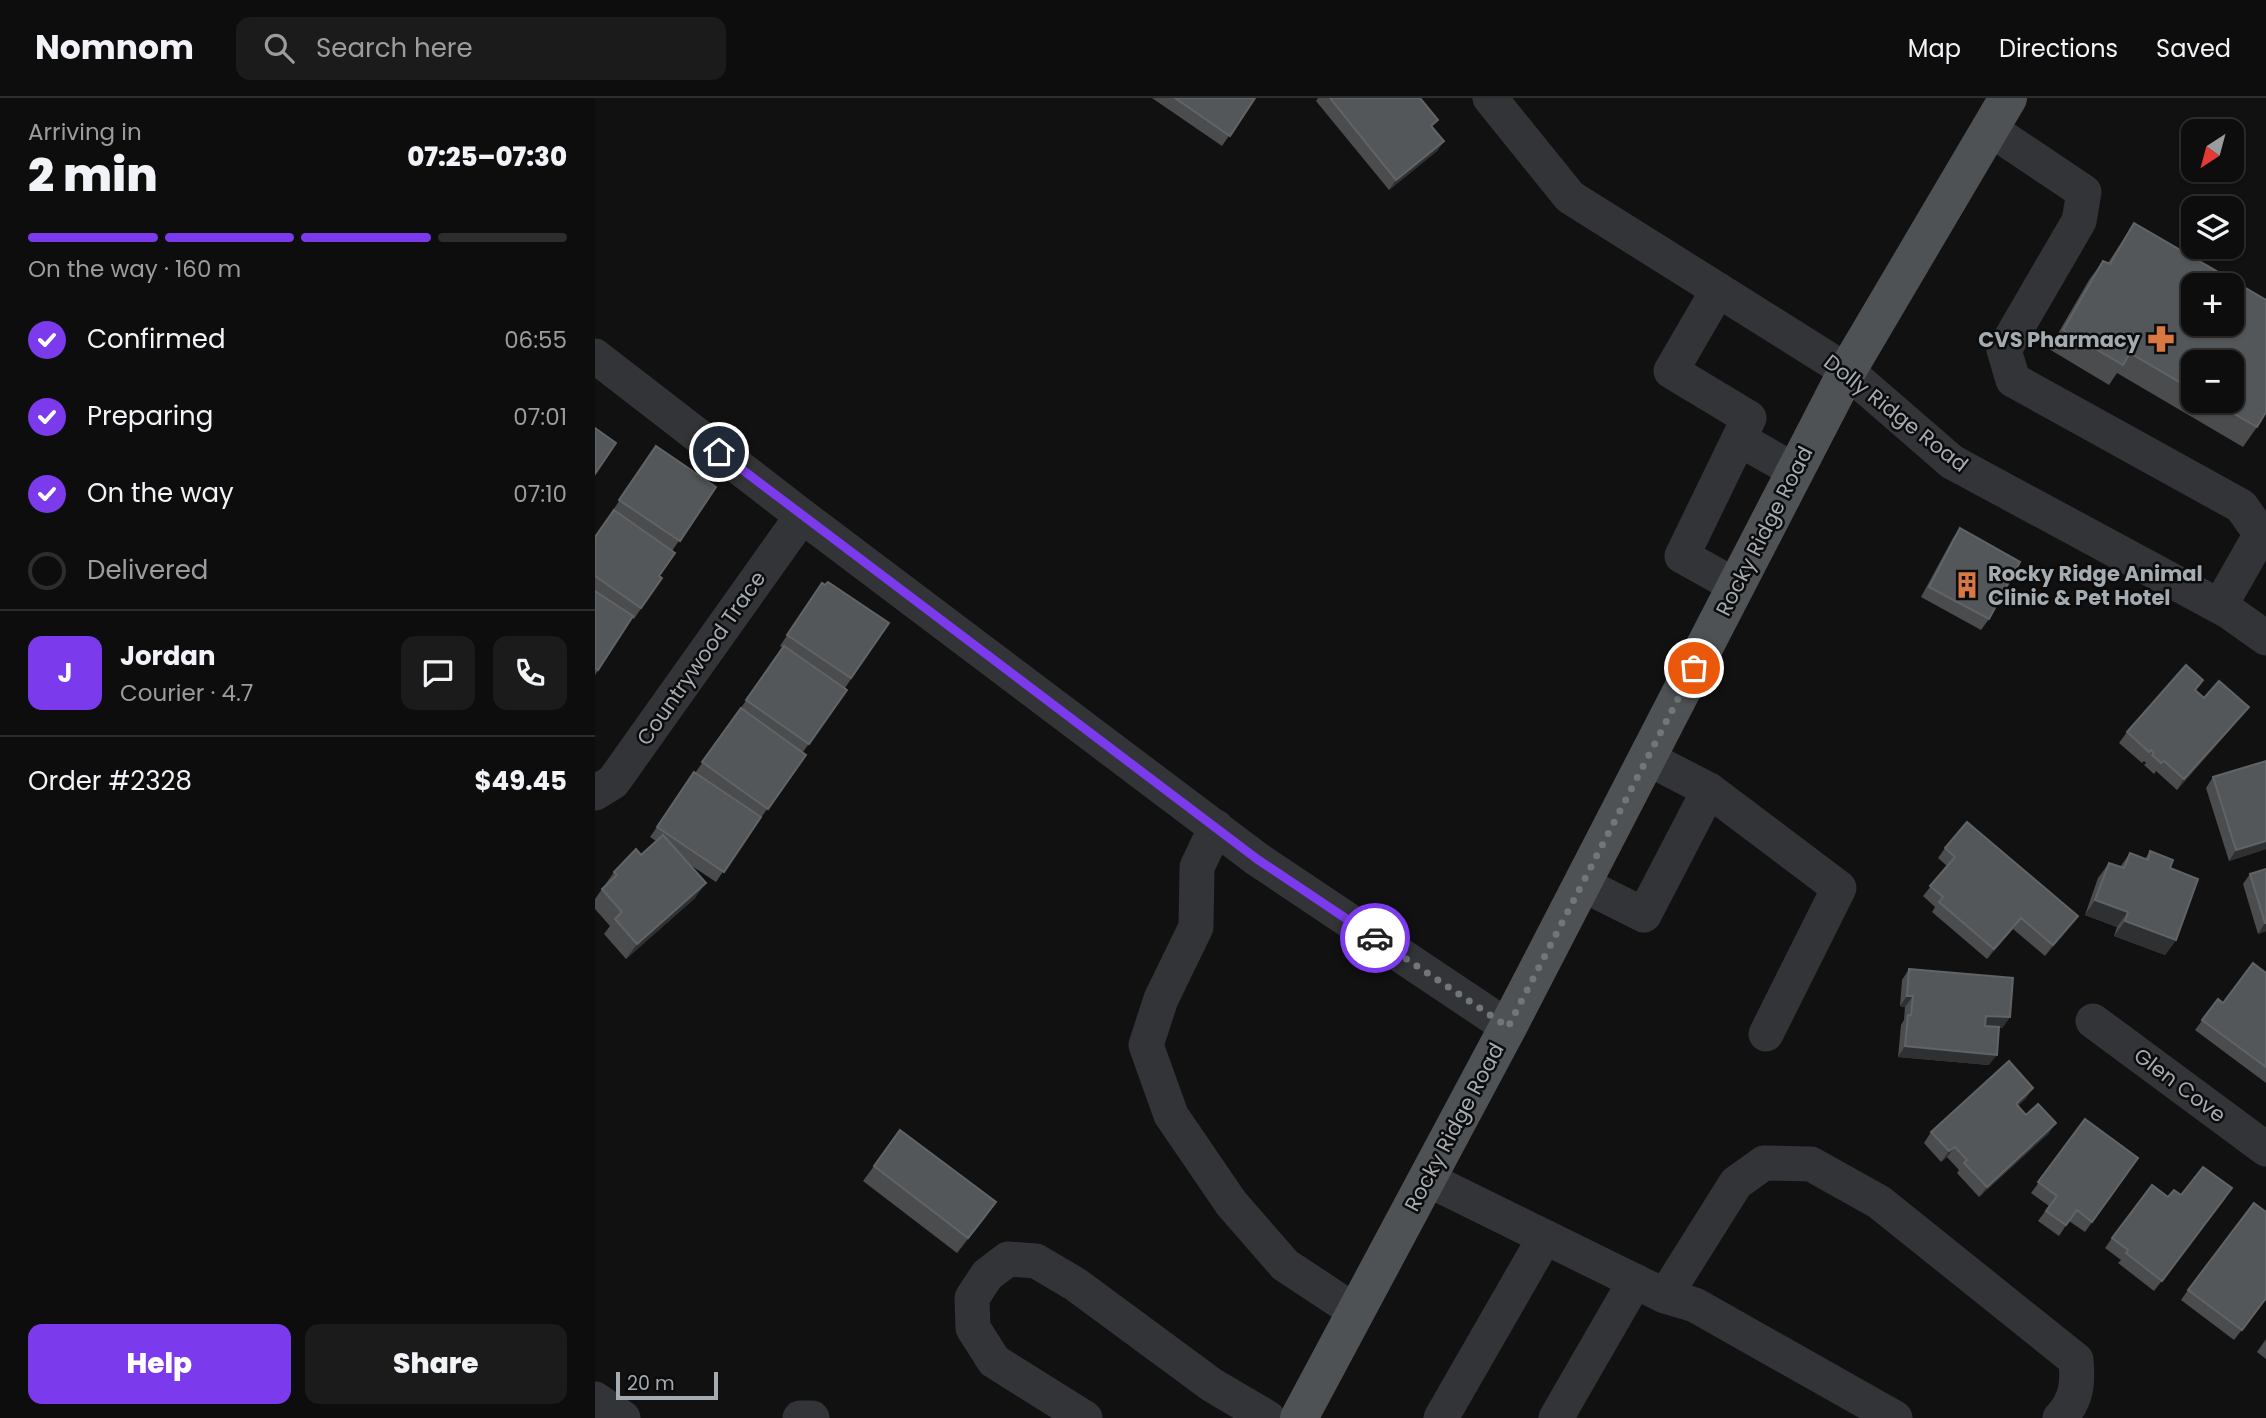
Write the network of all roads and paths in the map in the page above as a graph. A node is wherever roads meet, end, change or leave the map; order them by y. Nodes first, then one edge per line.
1 (1490, 98) edge
2 (1999, 114) edge
3 (1718, 290) junction
4 (595, 356) edge
5 (1847, 371) junction
6 (1739, 439) junction
7 (1795, 471) junction
8 (802, 516) junction
9 (1736, 586) junction
10 (2220, 606) junction
11 (2266, 638) edge
12 (1647, 758) junction
13 (1709, 790) junction
14 (595, 793) edge
15 (1216, 827) junction
16 (1582, 884) junction
17 (2093, 1021) dead end
18 (1508, 1027) junction
19 (1766, 1034) dead end
20 (2266, 1149) edge
21 (1427, 1179) junction
22 (1545, 1237) junction
23 (1650, 1288) junction
24 (1356, 1312) junction
25 (595, 1399) edge
26 (623, 1418) edge
27 (800, 1418) edge
28 (812, 1418) edge
29 (1085, 1418) edge
30 (1268, 1418) edge
31 (1299, 1418) edge
32 (1441, 1418) edge
33 (1556, 1418) edge
34 (1895, 1418) edge
35 (2060, 1418) edge

1 - 3 street, Dolly Ridge Road
2 - 5 main road, Rocky Ridge Road
2 - 10 street
3 - 5 street, Dolly Ridge Road
3 - 6 street
4 - 8 street
5 - 7 main road, Rocky Ridge Road
5 - 10 street, Dolly Ridge Road
6 - 7 street
6 - 9 street
7 - 9 main road, Rocky Ridge Road
8 - 14 street, Countrywood Trace
8 - 15 street
9 - 12 main road, Rocky Ridge Road
10 - 11 street, Dolly Ridge Road
12 - 13 street
12 - 16 main road, Rocky Ridge Road
13 - 16 street
13 - 19 street
15 - 18 street
15 - 24 street
16 - 18 main road, Rocky Ridge Road
17 - 20 street, Glen Cove
18 - 21 main road, Rocky Ridge Road
21 - 22 street
21 - 24 main road, Rocky Ridge Road
22 - 23 street
22 - 32 street
23 - 33 street
23 - 34 street
23 - 35 street
24 - 31 main road, Rocky Ridge Road
25 - 26 street
27 - 28 street
29 - 30 street

